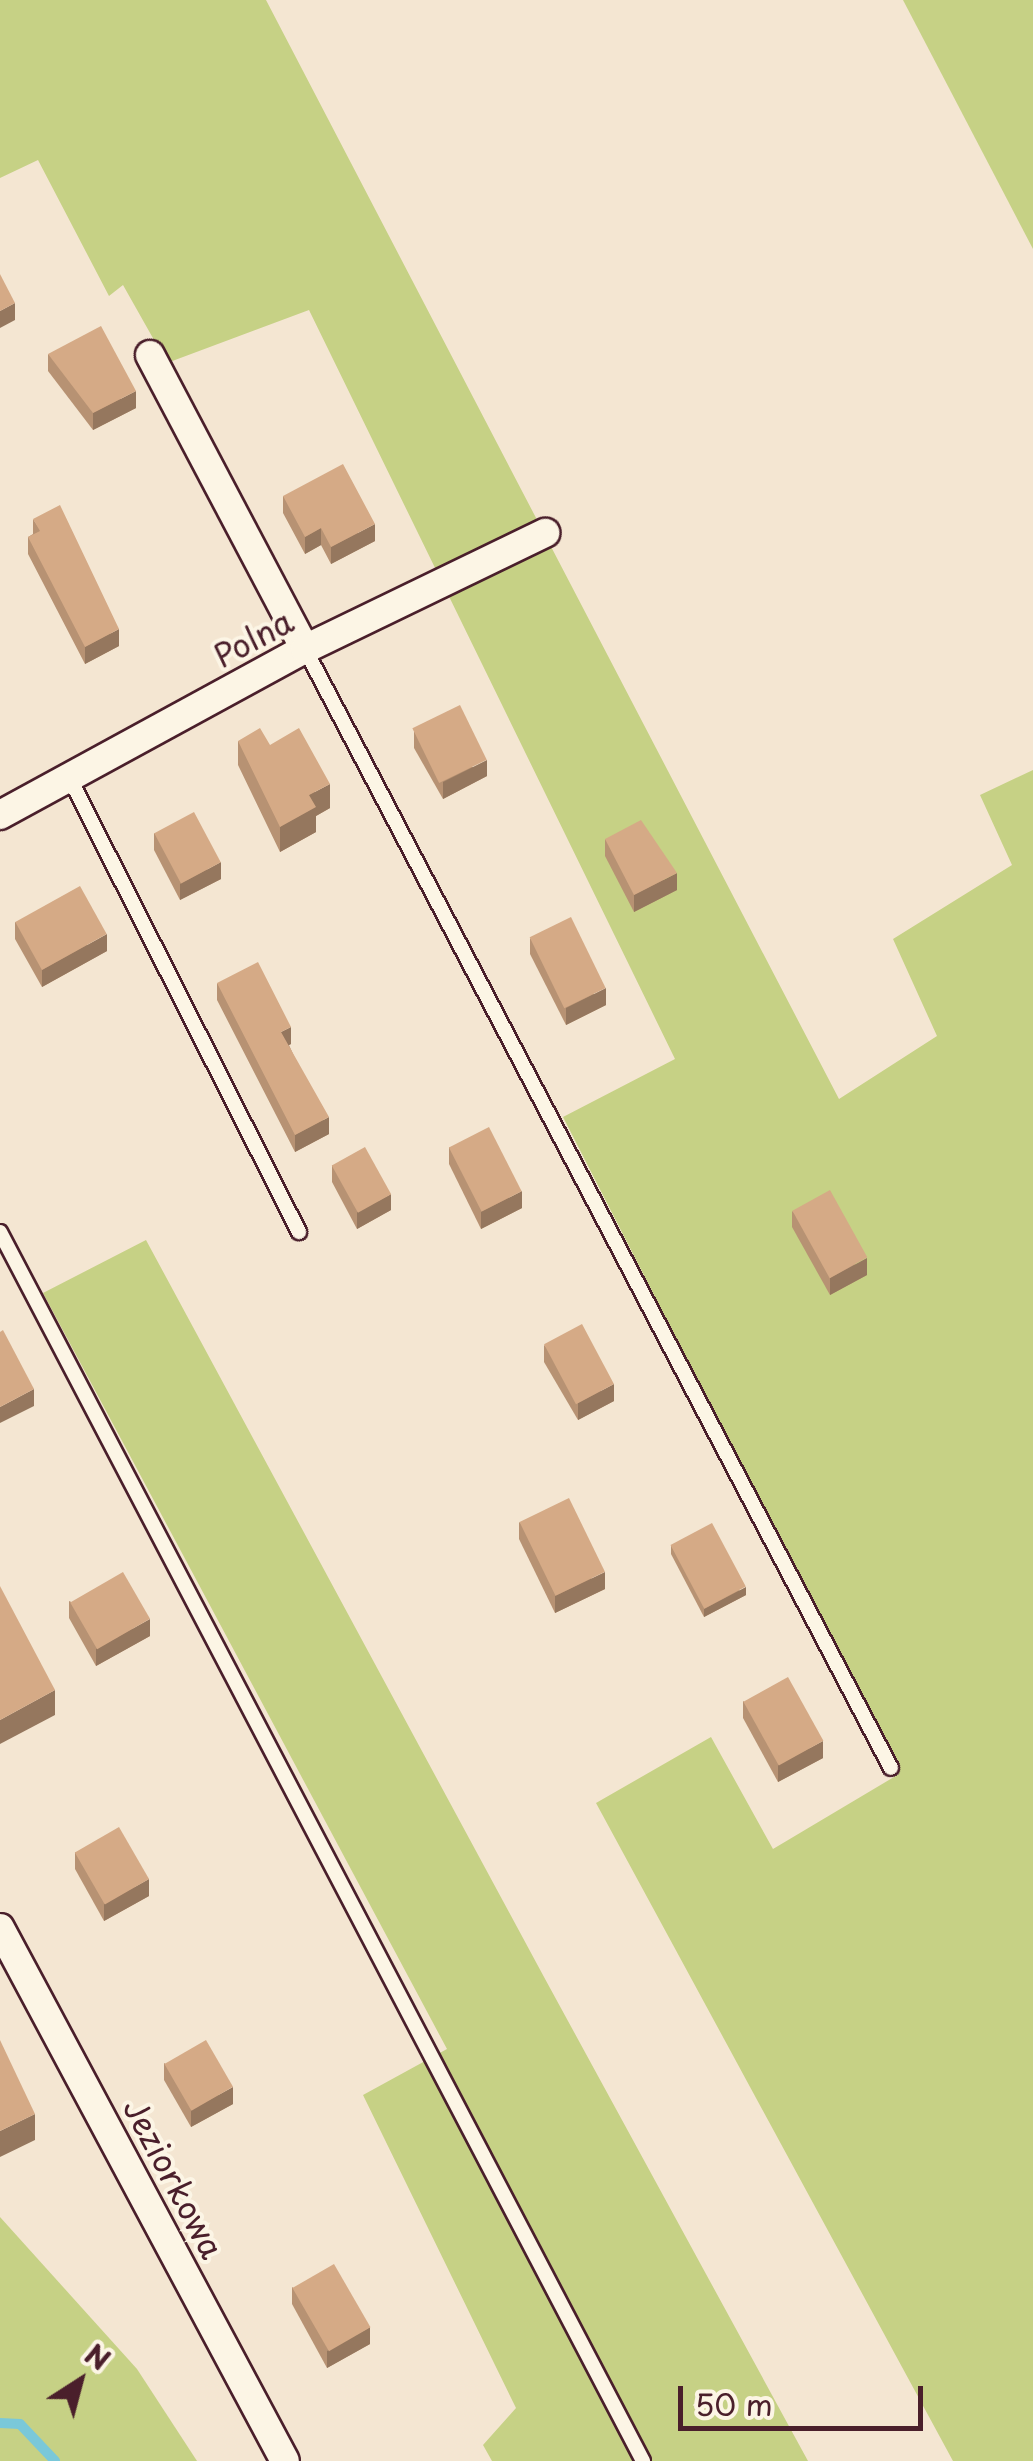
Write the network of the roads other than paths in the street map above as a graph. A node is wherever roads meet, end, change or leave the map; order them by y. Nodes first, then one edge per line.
1 (150, 355) dead end
2 (545, 533) dead end
3 (305, 649) junction
4 (69, 776) junction
5 (0, 815) edge
6 (0, 1232) edge
7 (300, 1232) dead end
8 (890, 1768) dead end
9 (0, 1928) edge
10 (285, 2461) edge
11 (643, 2461) edge

1 - 3 street
2 - 3 street, Polna
3 - 4 street, Polna
3 - 8 lane
4 - 5 street, Polna
4 - 7 lane
6 - 11 lane
9 - 10 street, Jeziorkowa

